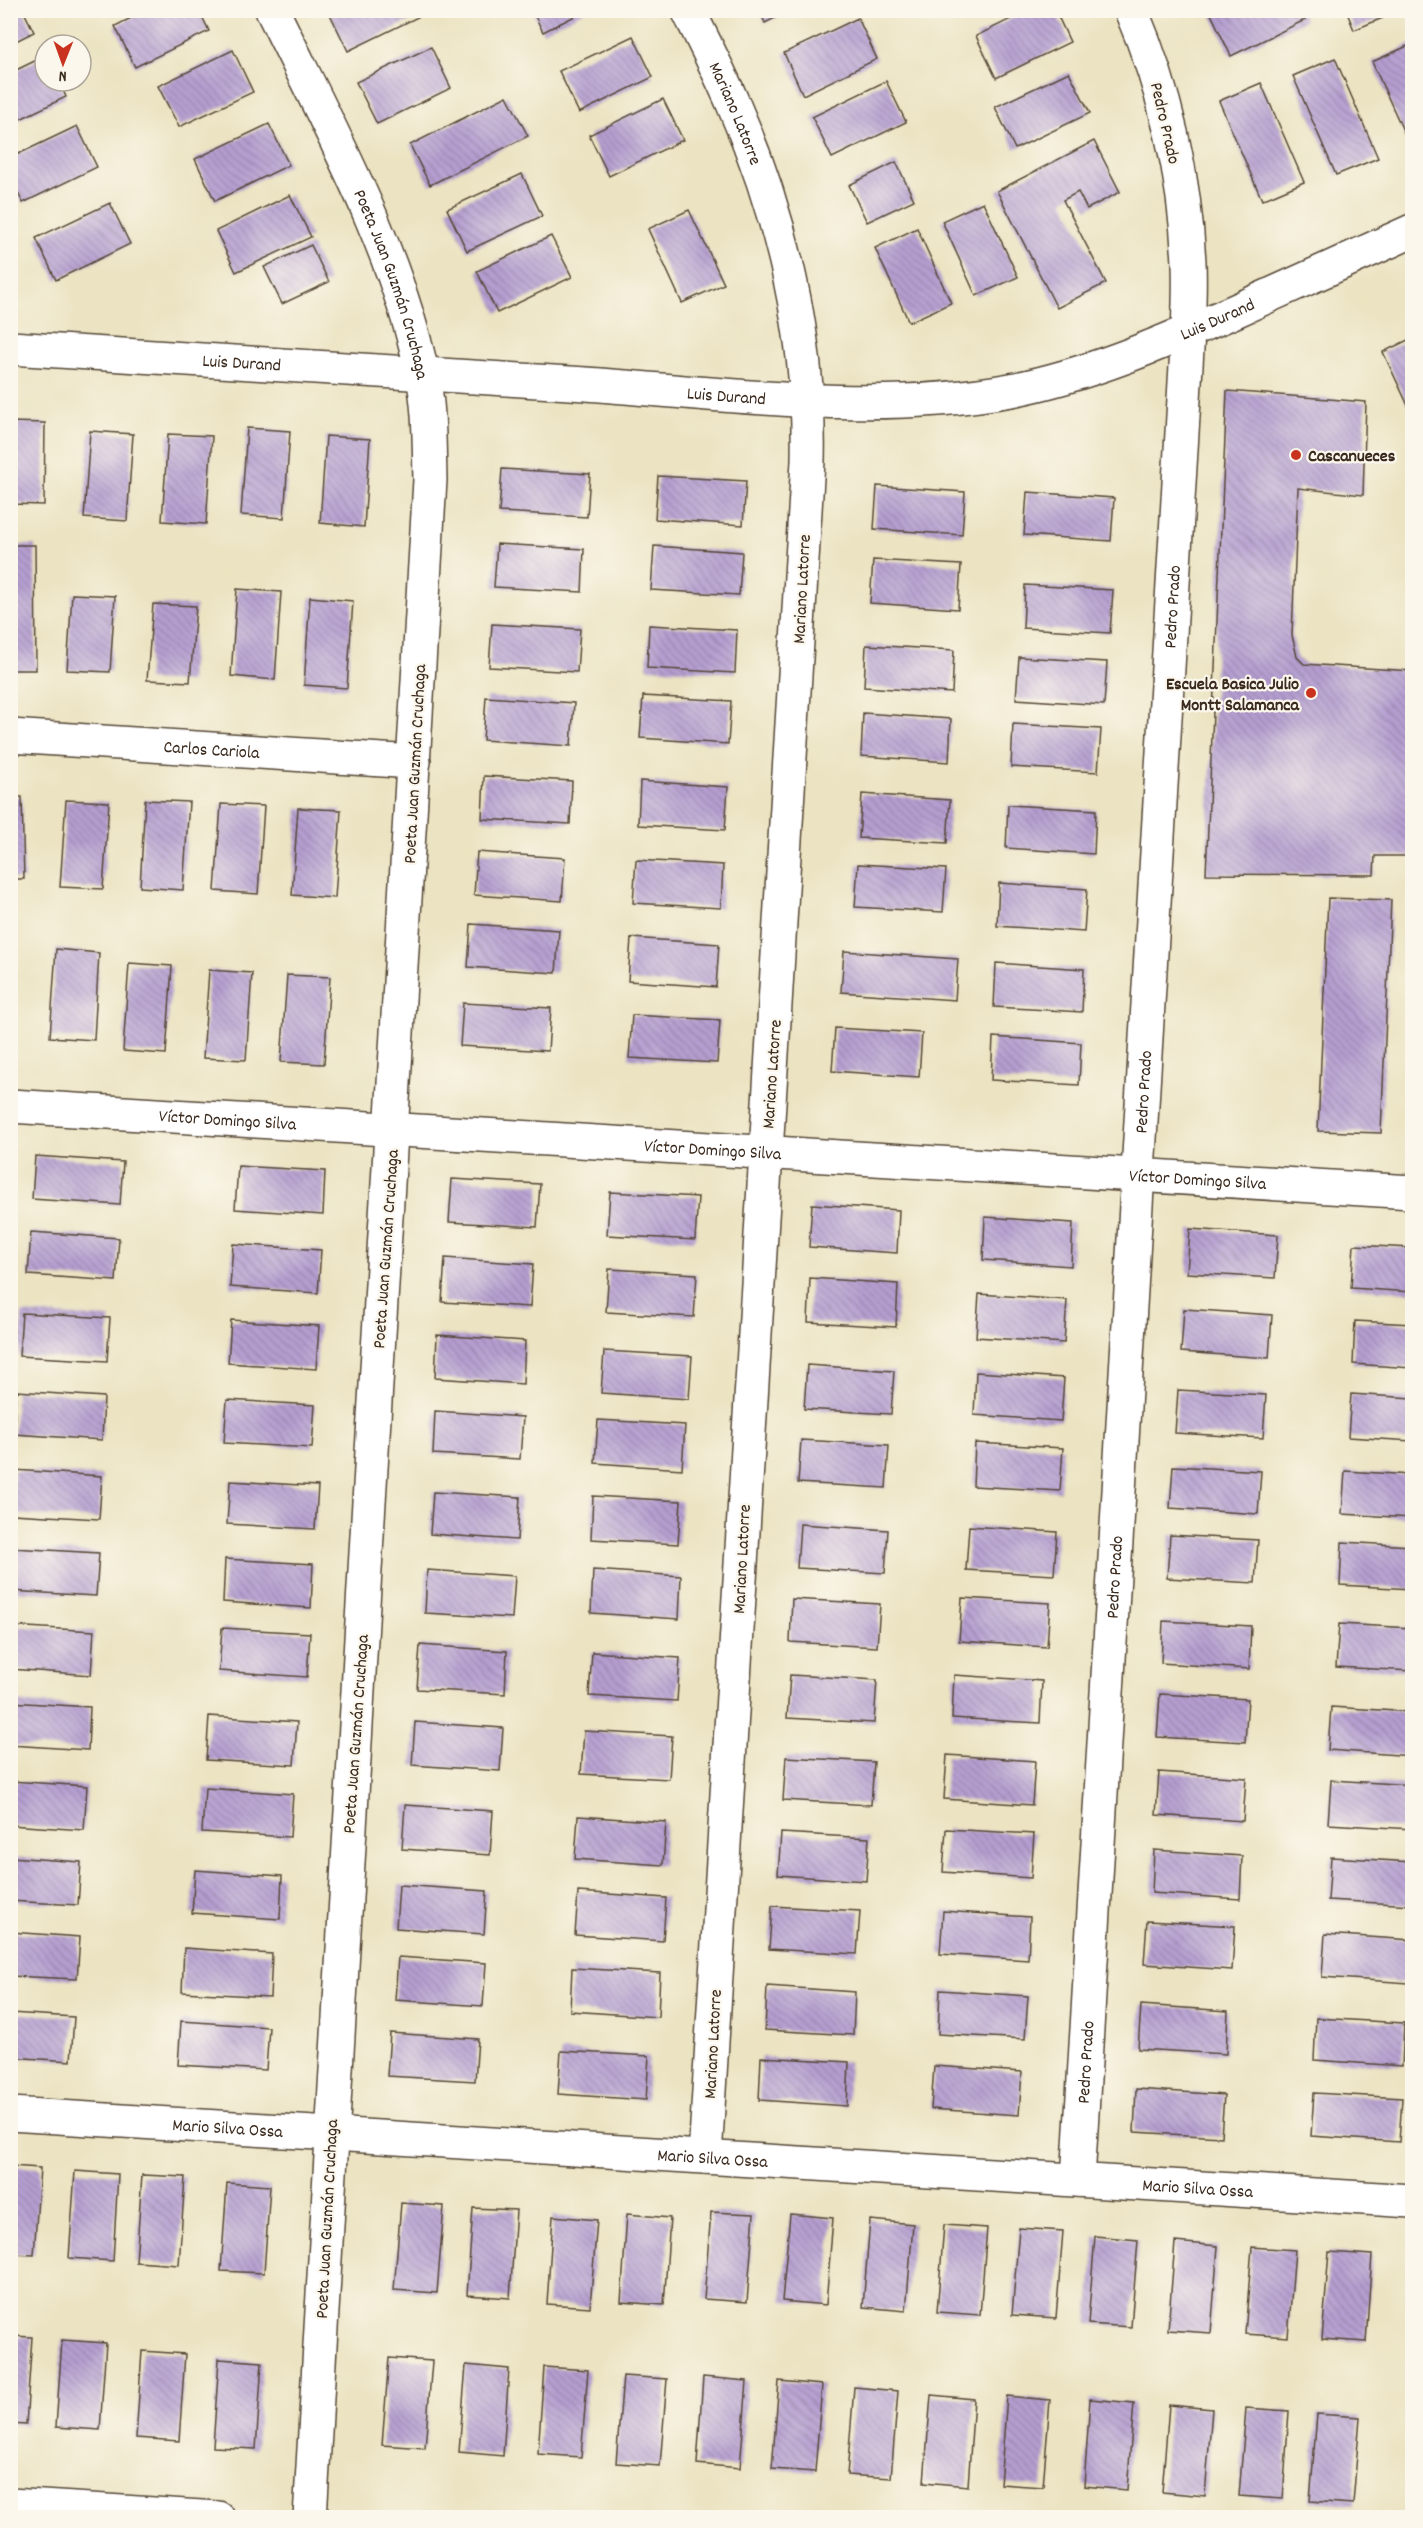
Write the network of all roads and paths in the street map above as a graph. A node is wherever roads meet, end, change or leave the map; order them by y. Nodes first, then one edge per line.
1 (272, 10) edge
2 (688, 10) edge
3 (1131, 10) edge
4 (1413, 231) edge
5 (1188, 332) junction
6 (10, 348) edge
7 (422, 373) junction
8 (808, 399) junction
9 (10, 736) edge
10 (414, 762) junction
11 (10, 1106) edge
12 (393, 1129) junction
13 (766, 1152) junction
14 (1136, 1175) junction
15 (1413, 1192) edge
16 (10, 2115) edge
17 (331, 2134) junction
18 (705, 2157) junction
19 (1078, 2180) junction
20 (1413, 2201) edge
21 (10, 2505) edge
22 (218, 2517) edge
23 (310, 2517) edge

1 - 7 street, Poeta Juan Guzmán Cruchaga
2 - 8 street, Mariano Latorre
3 - 5 street, Pedro Prado
4 - 5 street, Luis Durand
5 - 8 street, Luis Durand
5 - 14 street, Pedro Prado
6 - 7 street, Luis Durand
7 - 8 street, Luis Durand
7 - 10 street, Poeta Juan Guzmán Cruchaga
8 - 13 street, Mariano Latorre
9 - 10 street, Carlos Cariola
10 - 12 street, Poeta Juan Guzmán Cruchaga
11 - 12 street, Víctor Domingo Silva
12 - 13 street, Víctor Domingo Silva
12 - 17 street, Poeta Juan Guzmán Cruchaga
13 - 14 street, Víctor Domingo Silva
13 - 18 street, Mariano Latorre
14 - 15 street, Víctor Domingo Silva
14 - 19 street, Pedro Prado
16 - 17 street, Mario Silva Ossa
17 - 18 street, Mario Silva Ossa
17 - 23 street, Poeta Juan Guzmán Cruchaga
18 - 19 street, Mario Silva Ossa
19 - 20 street, Mario Silva Ossa
21 - 22 street

